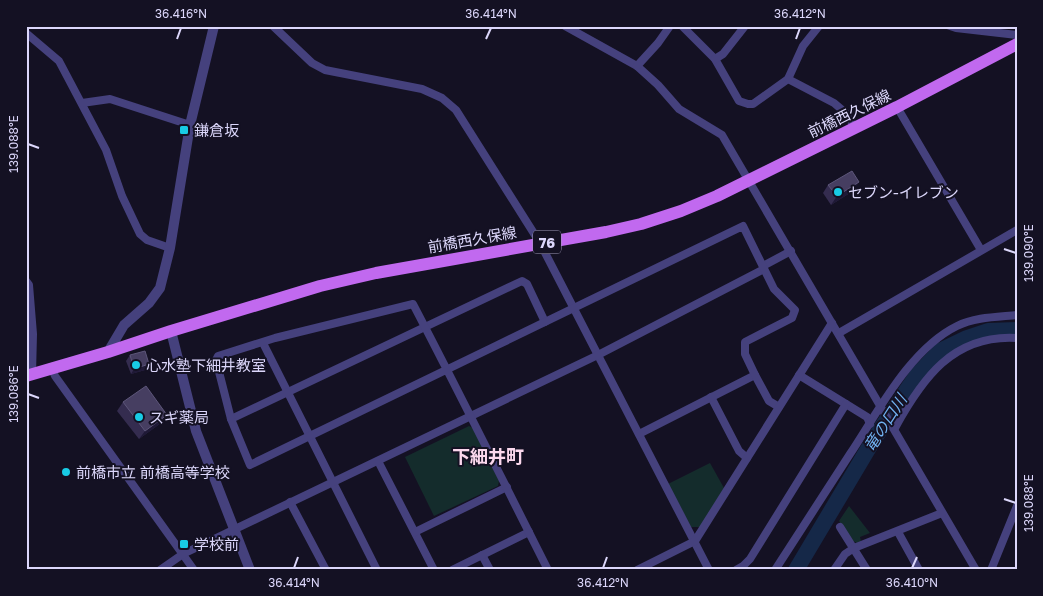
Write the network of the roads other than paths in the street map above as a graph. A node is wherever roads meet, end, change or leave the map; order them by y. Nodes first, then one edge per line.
1 (214, 26) edge
2 (273, 26) edge
3 (565, 26) edge
4 (670, 26) edge
5 (682, 26) edge
6 (745, 26) edge
7 (819, 26) edge
8 (950, 26) edge
9 (26, 33) edge
10 (1017, 35) edge
11 (1017, 44) edge
12 (715, 60) junction
13 (637, 66) junction
14 (788, 79) junction
15 (82, 103) junction
16 (897, 107) junction
17 (190, 125) junction
18 (855, 128) junction
19 (750, 180) junction
20 (1017, 230) edge
21 (540, 243) junction
22 (170, 248) junction
23 (981, 250) junction
24 (791, 251) junction
25 (764, 268) junction
26 (26, 281) edge
27 (574, 308) junction
28 (1017, 315) edge
29 (545, 322) junction
30 (832, 323) junction
31 (425, 327) junction
32 (170, 331) junction
33 (839, 333) junction
34 (1017, 338) edge
35 (263, 343) junction
36 (108, 352) junction
37 (598, 355) junction
38 (51, 367) junction
39 (447, 370) junction
40 (29, 375) edge
41 (799, 375) junction
42 (755, 376) junction
43 (288, 392) junction
44 (711, 398) junction
45 (846, 404) junction
46 (779, 407) junction
47 (883, 407) junction
48 (471, 416) junction
49 (231, 419) junction
50 (870, 424) junction
51 (894, 427) junction
52 (639, 434) junction
53 (310, 436) junction
54 (747, 458) junction
55 (378, 461) junction
56 (333, 482) junction
57 (506, 487) junction
58 (290, 502) junction
59 (1017, 506) edge
60 (942, 513) junction
61 (840, 527) dead end
62 (234, 529) junction
63 (414, 532) junction
64 (529, 532) junction
65 (898, 532) junction
66 (694, 541) junction
67 (854, 548) junction
68 (182, 554) junction
69 (482, 555) junction
70 (160, 570) edge
71 (194, 570) edge
72 (250, 570) edge
73 (326, 570) edge
74 (377, 570) edge
75 (434, 570) edge
76 (452, 570) edge
77 (490, 570) edge
78 (548, 570) edge
79 (637, 570) edge
80 (709, 570) edge
81 (736, 570) edge
82 (775, 570) edge
83 (834, 570) edge
84 (867, 570) edge
85 (919, 570) edge
86 (976, 570) edge
87 (991, 570) edge

1 - 17 street
2 - 21 street
3 - 13 street
4 - 13 street
5 - 12 street
6 - 12 street
7 - 14 street
8 - 10 street
9 - 15 street
11 - 16 main road, 前橋西久保線 / 76
12 - 14 street
13 - 19 street
14 - 18 street
15 - 17 street
15 - 22 street
16 - 18 main road, 前橋西久保線 / 76
16 - 23 street
17 - 22 street
18 - 19 main road, 前橋西久保線 / 76
19 - 21 main road, 前橋西久保線 / 76
19 - 24 street
20 - 23 street
21 - 27 street
21 - 32 main road, 前橋西久保線 / 76
22 - 36 street
23 - 33 street
24 - 25 street
24 - 30 street
25 - 27 street
25 - 37 street
25 - 42 street
26 - 40 street
27 - 29 street
27 - 37 street
28 - 47 street
29 - 31 street
29 - 39 street
30 - 33 street
30 - 41 street
31 - 35 street
31 - 39 street
31 - 43 street
32 - 36 main road, 前橋西久保線 / 76
32 - 62 street
33 - 47 street
34 - 51 street
35 - 43 street
35 - 49 street
36 - 38 main road, 前橋西久保線 / 76
37 - 48 street
37 - 52 street
38 - 40 main road, 前橋西久保線 / 76
38 - 68 street
39 - 48 street
39 - 53 street
41 - 45 street
41 - 46 street
42 - 44 street
42 - 46 street
43 - 49 street
43 - 53 street
44 - 52 street
44 - 54 street
45 - 50 street
45 - 81 street
46 - 54 street
47 - 50 street
47 - 51 street
48 - 55 street
48 - 57 street
49 - 53 street
50 - 82 street
51 - 60 street
52 - 66 street
53 - 56 street
54 - 66 street
55 - 56 street
55 - 63 street
56 - 58 street
56 - 74 street
57 - 63 street
57 - 64 street
58 - 62 street
58 - 73 street
59 - 87 street
60 - 65 street
60 - 86 street
61 - 67 street
62 - 68 street
62 - 72 street
63 - 75 street
64 - 69 street
64 - 78 street
65 - 67 street
65 - 85 street
66 - 79 street
66 - 80 street
67 - 83 street
67 - 84 street
68 - 70 street
68 - 71 street
69 - 76 street
69 - 77 street

